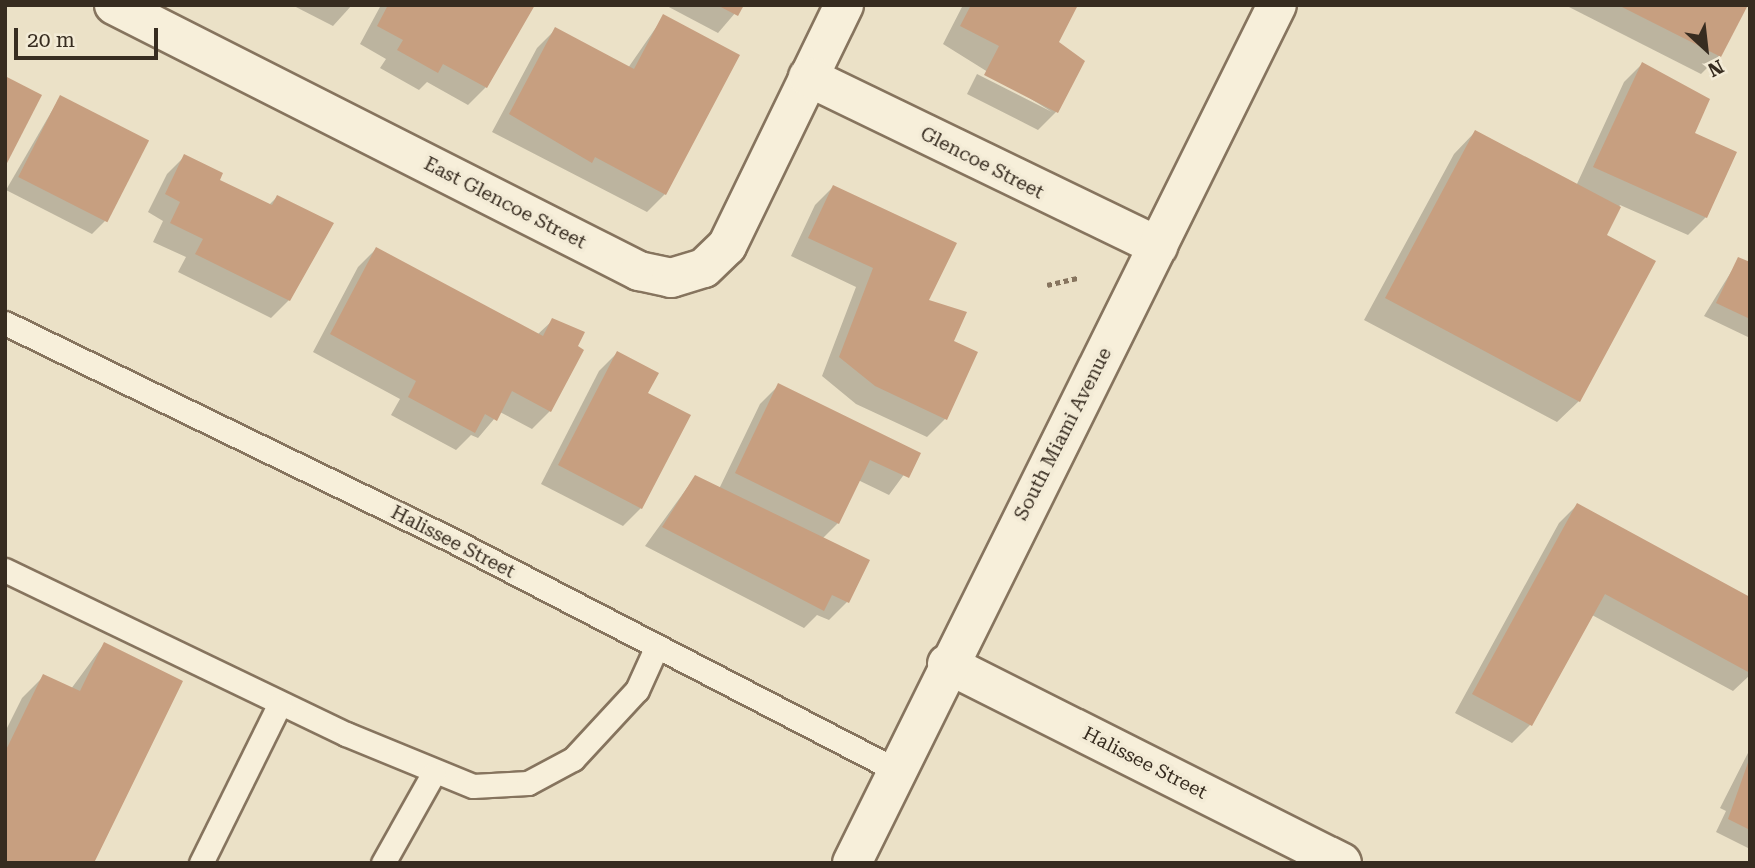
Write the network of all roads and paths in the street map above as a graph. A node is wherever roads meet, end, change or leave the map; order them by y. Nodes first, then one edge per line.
1 (114, 5) edge
2 (844, 5) edge
3 (1277, 5) edge
4 (808, 76) junction
5 (1158, 246) junction
6 (1077, 278) dead end
7 (1047, 285) dead end
8 (5, 323) edge
9 (5, 570) edge
10 (657, 646) junction
11 (947, 664) junction
12 (280, 703) junction
13 (896, 770) junction
14 (433, 774) junction
15 (201, 863) edge
16 (383, 863) edge
17 (852, 863) edge
18 (1342, 863) edge

1 - 4 street, East Glencoe Street
2 - 4 street, East Glencoe Street
3 - 5 street, South Miami Avenue
4 - 5 street, Glencoe Street
5 - 11 street, South Miami Avenue
6 - 7 path
8 - 10 lane, Halissee Street
9 - 12 lane
10 - 13 lane, Halissee Street
10 - 14 lane
11 - 13 street, South Miami Avenue
11 - 18 street, Halissee Street
12 - 14 lane
12 - 15 lane
13 - 17 street, South Miami Avenue
14 - 16 lane

